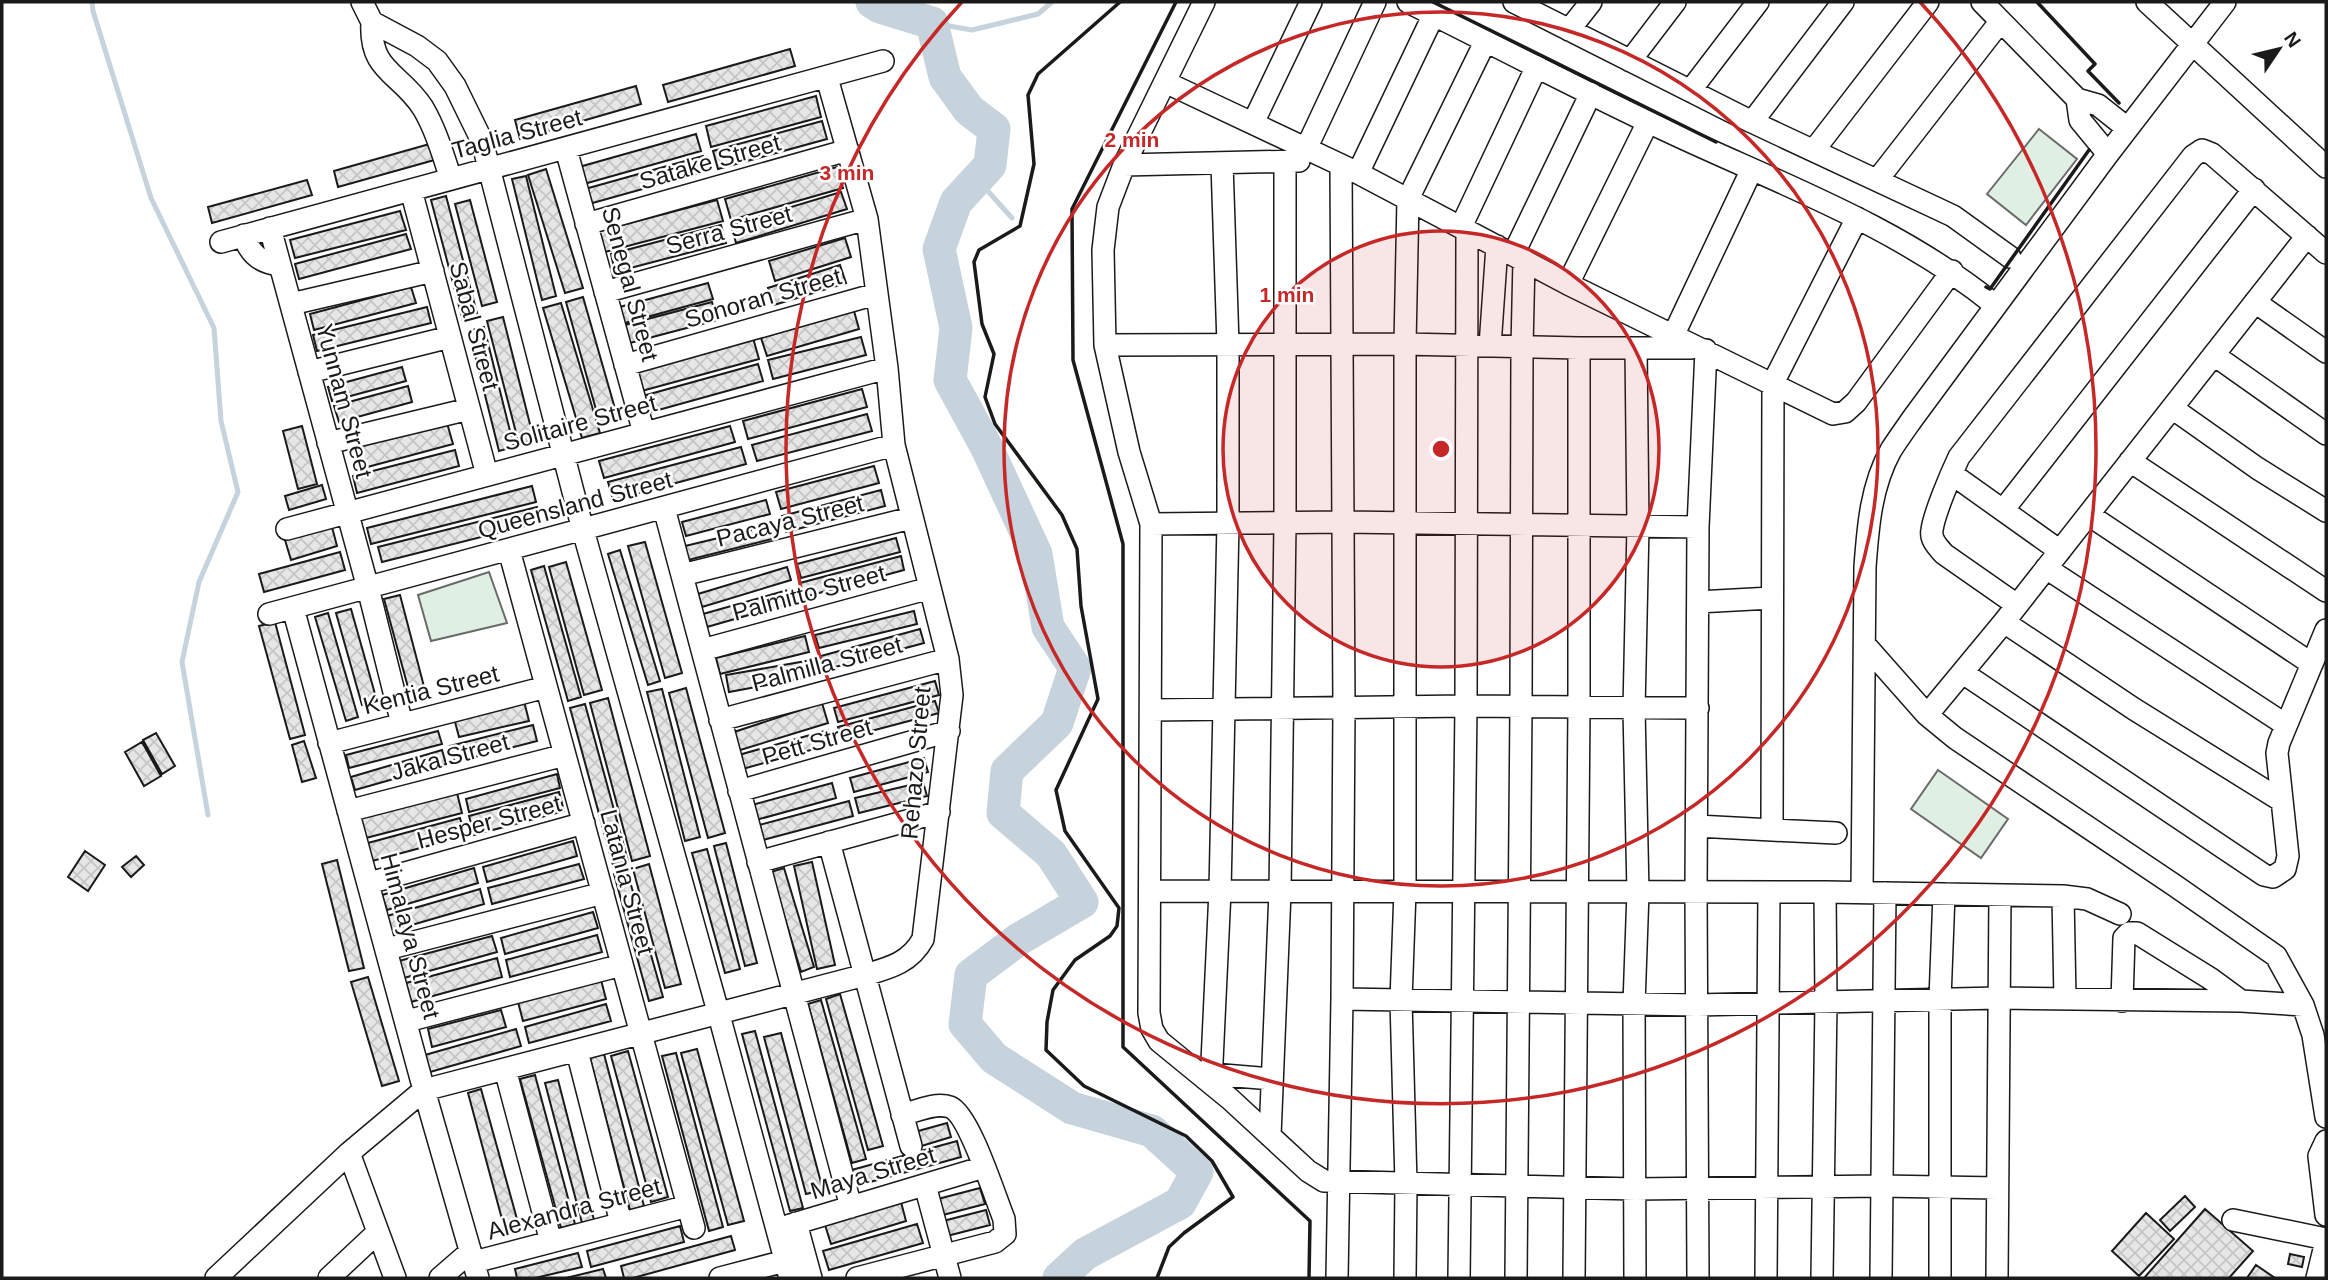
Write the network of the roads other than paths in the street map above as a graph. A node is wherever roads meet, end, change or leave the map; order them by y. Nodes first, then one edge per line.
1 (362, 2) edge
2 (1204, 2) edge
3 (1311, 2) edge
4 (1375, 2) edge
5 (1408, 2) edge
6 (1514, 2) edge
7 (1591, 2) edge
8 (1675, 2) edge
9 (1758, 2) edge
10 (1843, 2) edge
11 (1928, 2) edge
12 (1982, 2) edge
13 (2147, 2) edge
14 (2225, 2) edge
15 (1434, 15) junction
16 (372, 22) junction
17 (2000, 22) junction
18 (1569, 30) junction
19 (1486, 40) junction
20 (2192, 44) junction
21 (883, 61) dead end
22 (1629, 61) junction
23 (1537, 66) junction
24 (827, 78) junction
25 (1165, 82) junction
26 (1690, 91) junction
27 (1591, 93) junction
28 (2077, 99) junction
29 (1648, 122) junction
30 (1752, 122) junction
31 (1253, 123) junction
32 (2127, 128) junction
33 (565, 149) junction
34 (848, 150) junction
35 (1814, 150) junction
36 (2108, 154) junction
37 (1333, 161) junction
38 (1285, 162) junction
39 (1124, 164) junction
40 (1222, 164) junction
41 (2326, 167) edge
42 (489, 169) junction
43 (1752, 169) junction
44 (451, 179) junction
45 (1878, 179) junction
46 (2255, 189) junction
47 (411, 190) junction
48 (1408, 199) junction
49 (1857, 218) junction
50 (867, 219) junction
51 (586, 224) junction
52 (270, 228) junction
53 (1464, 228) junction
54 (244, 235) junction
55 (2307, 236) junction
56 (221, 242) dead end
57 (2326, 253) edge
58 (1511, 254) junction
59 (2010, 257) dead end
60 (280, 265) junction
61 (433, 271) junction
62 (1952, 271) junction
63 (1568, 284) junction
64 (605, 292) junction
65 (876, 294) junction
66 (2255, 302) junction
67 (291, 304) junction
68 (1995, 305) junction
69 (1673, 336) junction
70 (450, 337) junction
71 (1227, 344) junction
72 (1285, 344) junction
73 (1405, 344) junction
74 (1105, 345) junction
75 (1344, 345) junction
76 (1466, 346) junction
77 (1490, 346) junction
78 (1522, 347) junction
79 (1579, 348) junction
80 (1636, 348) junction
81 (1702, 349) junction
82 (2326, 352) edge
83 (2214, 355) junction
84 (625, 365) junction
85 (887, 369) junction
86 (309, 372) junction
87 (1773, 383) junction
88 (469, 408) junction
89 (2172, 408) junction
90 (644, 433) junction
91 (2326, 434) edge
92 (328, 443) junction
93 (894, 445) junction
94 (564, 455) junction
95 (2130, 461) junction
96 (1952, 474) junction
97 (487, 475) junction
98 (664, 508) junction
99 (2004, 509) junction
100 (2326, 511) edge
101 (347, 512) junction
102 (2089, 515) junction
103 (911, 518) junction
104 (1344, 522) junction
105 (1228, 523) junction
106 (1285, 523) junction
107 (1406, 523) junction
108 (1151, 524) junction
109 (1465, 524) junction
110 (1521, 525) junction
111 (1579, 525) junction
112 (1638, 526) junction
113 (1699, 527) junction
114 (286, 528) dead end
115 (583, 530) junction
116 (509, 550) junction
117 (2060, 551) junction
118 (2046, 568) junction
119 (682, 575) junction
120 (368, 588) junction
121 (930, 588) junction
122 (2326, 591) edge
123 (1771, 598) junction
124 (1698, 601) junction
125 (293, 608) junction
126 (2011, 613) junction
127 (269, 614) dead end
128 (2326, 630) edge
129 (1866, 646) junction
130 (702, 650) junction
131 (948, 659) junction
132 (2312, 664) junction
133 (1963, 673) junction
134 (546, 687) junction
135 (1406, 706) junction
136 (1466, 706) junction
137 (1521, 707) junction
138 (1282, 708) junction
139 (1344, 708) junction
140 (1579, 708) junction
141 (1698, 708) junction
142 (1224, 709) junction
143 (1634, 709) junction
144 (1151, 710) junction
145 (1927, 715) junction
146 (720, 720) junction
147 (402, 724) junction
148 (2286, 725) junction
149 (949, 731) junction
150 (329, 743) junction
151 (565, 755) junction
152 (739, 791) junction
153 (2282, 802) junction
154 (348, 811) junction
155 (939, 812) junction
156 (584, 823) junction
157 (1697, 826) junction
158 (1772, 830) junction
159 (1836, 833) dead end
160 (829, 842) junction
161 (758, 862) junction
162 (369, 883) junction
163 (1151, 891) junction
164 (1220, 891) junction
165 (1280, 891) junction
166 (1341, 891) junction
167 (1405, 891) junction
168 (1462, 891) junction
169 (1519, 891) junction
170 (1577, 891) junction
171 (1638, 892) junction
172 (1696, 892) junction
173 (1769, 892) junction
174 (1825, 892) junction
175 (1862, 892) junction
176 (603, 893) junction
177 (1885, 893) junction
178 (1944, 894) junction
179 (2000, 895) junction
180 (2063, 896) junction
181 (2120, 915) dead end
182 (387, 950) junction
183 (622, 965) junction
184 (865, 975) junction
185 (793, 995) junction
186 (1998, 998) junction
187 (1342, 999) junction
188 (1940, 999) junction
189 (2065, 999) junction
190 (1401, 1000) junction
191 (1463, 1001) junction
192 (1884, 1001) junction
193 (2122, 1001) junction
194 (2241, 1001) junction
195 (1518, 1002) junction
196 (1826, 1002) junction
197 (1576, 1003) junction
198 (1770, 1003) junction
199 (1634, 1004) junction
200 (1697, 1005) junction
201 (2303, 1005) junction
202 (719, 1015) junction
203 (407, 1021) junction
204 (641, 1034) junction
205 (577, 1051) junction
206 (505, 1069) junction
207 (1211, 1079) junction
208 (1272, 1079) junction
209 (424, 1090) junction
210 (902, 1115) junction
211 (2326, 1116) edge
212 (1270, 1136) junction
213 (2326, 1141) edge
214 (911, 1146) dead end
215 (349, 1153) junction
216 (984, 1167) junction
217 (1339, 1181) junction
218 (1406, 1183) junction
219 (1460, 1184) junction
220 (925, 1185) junction
221 (1516, 1185) junction
222 (1822, 1186) junction
223 (1881, 1186) junction
224 (1576, 1187) junction
225 (1697, 1187) junction
226 (1767, 1187) junction
227 (1939, 1187) junction
228 (1997, 1188) junction
229 (1635, 1189) junction
230 (688, 1206) junction
231 (851, 1207) junction
232 (2326, 1215) edge
233 (2233, 1220) dead end
234 (621, 1223) junction
235 (786, 1226) junction
236 (694, 1228) dead end
237 (378, 1232) junction
238 (2326, 1240) edge
239 (551, 1242) junction
240 (944, 1256) junction
241 (474, 1264) edge
242 (788, 1270) edge
243 (866, 1277) edge
244 (216, 1278) edge
245 (329, 1278) edge
246 (395, 1278) edge
247 (440, 1278) edge
248 (720, 1278) edge
249 (811, 1278) edge
250 (950, 1278) edge
251 (1337, 1278) edge
252 (1405, 1278) edge
253 (1459, 1278) edge
254 (1516, 1278) edge
255 (1574, 1278) edge
256 (1635, 1278) edge
257 (1698, 1278) edge
258 (1766, 1278) edge
259 (1822, 1278) edge
260 (1881, 1278) edge
261 (1940, 1278) edge
262 (1997, 1278) edge
263 (2317, 1278) edge

1 - 16 street
2 - 25 street
3 - 31 street
4 - 37 street
5 - 15 street
6 - 18 street
7 - 18 street
8 - 22 street
9 - 26 street
10 - 30 street
11 - 35 street
12 - 17 street
13 - 20 street
14 - 20 street
15 - 19 street
15 - 37 street
16 - 42 street
16 - 44 street
17 - 28 street
17 - 45 street
18 - 22 street
19 - 23 street
19 - 48 street
20 - 32 street
20 - 41 street
21 - 24 street, Taglia Street
22 - 26 street
23 - 27 street
23 - 53 street
24 - 33 street, Taglia Street
24 - 34 street, Rehazo Street
25 - 31 street
25 - 39 street
26 - 30 street
27 - 29 street
27 - 58 street
28 - 32 street
28 - 36 street
29 - 43 street
29 - 63 street
30 - 35 street
31 - 37 street
32 - 36 street
33 - 42 street, Taglia Street
33 - 51 street, Senegal Street
34 - 50 street, Rehazo Street
34 - 51 street, Satake Street
35 - 45 street
36 - 68 street
37 - 38 street
37 - 48 street
37 - 75 street
38 - 40 street
38 - 72 street
39 - 40 street
39 - 74 street
40 - 71 street
42 - 44 street, Taglia Street
42 - 94 street
43 - 49 street
43 - 69 street
44 - 47 street, Taglia Street
45 - 59 street
46 - 55 street
46 - 96 street
46 - 99 street
47 - 52 street, Taglia Street
47 - 61 street, Sabal Street
48 - 53 street
48 - 73 street
49 - 62 street
49 - 87 street
50 - 64 street, Serra Street
50 - 65 street, Rehazo Street
51 - 64 street, Senegal Street
52 - 54 street, Taglia Street
52 - 60 street, Yunnam Street
53 - 58 street
53 - 76 street
54 - 56 street, Taglia Street
54 - 60 street
55 - 57 street
55 - 66 street
58 - 63 street
58 - 77 street
58 - 78 street
60 - 67 street, Yunnam Street
61 - 67 street
61 - 70 street, Sabal Street
62 - 68 street
62 - 87 street
63 - 69 street
64 - 84 street, Senegal Street
65 - 84 street, Sonoran Street
65 - 85 street, Rehazo Street
66 - 82 street
66 - 83 street
67 - 86 street, Yunnam Street
68 - 129 street
69 - 81 street
70 - 86 street
70 - 88 street, Sabal Street
71 - 72 street
71 - 74 street
71 - 105 street
72 - 75 street
72 - 106 street
73 - 75 street
73 - 76 street
73 - 107 street
74 - 108 street
75 - 104 street
76 - 77 street
76 - 109 street
77 - 78 street
78 - 79 street
78 - 110 street
79 - 80 street
79 - 111 street
80 - 81 street
80 - 112 street
81 - 87 street
81 - 113 street
83 - 89 street
83 - 91 street
84 - 90 street, Senegal Street
85 - 90 street, Solitaire Street
85 - 93 street, Rehazo Street
86 - 92 street, Yunnam Street
87 - 123 street
88 - 92 street
88 - 97 street, Sabal Street
89 - 95 street
89 - 100 street
90 - 94 street, Solitaire Street
92 - 101 street, Yunnam Street
93 - 98 street, Queensland Street
93 - 103 street, Rehazo Street
94 - 97 street, Solitaire Street
94 - 115 street
95 - 102 street
95 - 122 street
96 - 99 street
96 - 126 street
97 - 101 street, Solitaire Street
98 - 115 street, Queensland Street
98 - 119 street
99 - 117 street
101 - 114 street, Solitaire Street
101 - 120 street, Yunnam Street
102 - 117 street
102 - 132 street
103 - 119 street, Pacaya Street
103 - 121 street, Rehazo Street
104 - 106 street
104 - 107 street
104 - 139 street
105 - 106 street
105 - 108 street
105 - 142 street
106 - 138 street
107 - 109 street
107 - 135 street
108 - 144 street
109 - 110 street
109 - 136 street
110 - 111 street
110 - 137 street
111 - 112 street
111 - 140 street
112 - 113 street
112 - 143 street
113 - 124 street
115 - 116 street, Queensland Street
115 - 202 street
116 - 120 street, Queensland Street
116 - 134 street, Latania Street
117 - 118 street
118 - 126 street
118 - 148 street
119 - 130 street
120 - 125 street, Queensland Street
120 - 147 street, Yunnam Street
121 - 130 street, Palmitto Street
121 - 131 street, Rehazo Street
123 - 124 street
123 - 158 street
124 - 141 street
125 - 127 street, Queensland Street
125 - 150 street, Himalaya Street
126 - 133 street
126 - 153 street
128 - 132 street
129 - 145 street
129 - 175 street
130 - 146 street
131 - 146 street, Palmilla Street
131 - 149 street, Rehazo Street
132 - 148 street
133 - 145 street
133 - 153 street
134 - 147 street, Kentia Street
134 - 151 street, Latania Street
135 - 136 street
135 - 139 street
135 - 167 street
136 - 137 street
136 - 168 street
137 - 140 street
137 - 169 street
138 - 139 street
138 - 142 street
138 - 165 street
139 - 166 street
140 - 143 street
140 - 170 street
141 - 143 street
141 - 157 street
142 - 144 street
142 - 164 street
143 - 171 street
144 - 163 street
145 - 201 street
146 - 152 street
147 - 150 street, Kentia Street
148 - 153 street
149 - 152 street, Pett Street
149 - 155 street, Rehazo Street
150 - 154 street, Himalaya Street
151 - 154 street, Jaka Street
151 - 156 street, Latania Street
152 - 161 street
154 - 162 street, Himalaya Street
155 - 160 street
155 - 184 street, Rehazo Street
156 - 162 street, Hesper Street
156 - 176 street, Latania Street
157 - 158 street
157 - 172 street
158 - 159 street
160 - 161 street
160 - 184 street
161 - 185 street
162 - 182 street, Himalaya Street
163 - 164 street
163 - 207 street
164 - 165 street
164 - 207 street
165 - 166 street
165 - 208 street
166 - 167 street
166 - 187 street
167 - 168 street
167 - 190 street
168 - 169 street
168 - 191 street
169 - 170 street
169 - 195 street
170 - 171 street
170 - 197 street
171 - 172 street
171 - 199 street
172 - 173 street
172 - 200 street
173 - 174 street
173 - 198 street
174 - 175 street
174 - 196 street
175 - 177 street
176 - 182 street
176 - 183 street, Latania Street
177 - 178 street
177 - 192 street
178 - 179 street
178 - 188 street
179 - 180 street
179 - 186 street
180 - 181 street
180 - 189 street
182 - 203 street, Himalaya Street
183 - 203 street
183 - 204 street, Latania Street
184 - 185 street, Rehazo Street
184 - 210 street
185 - 202 street, Rehazo Street
185 - 231 street
186 - 188 street
186 - 189 street
186 - 228 street
187 - 190 street
187 - 217 street
188 - 192 street
188 - 227 street
189 - 193 street
190 - 191 street
190 - 218 street
191 - 195 street
191 - 219 street
192 - 196 street
192 - 223 street
193 - 194 street
193 - 194 street
194 - 201 street
195 - 197 street
195 - 221 street
196 - 198 street
196 - 222 street
197 - 199 street
197 - 224 street
198 - 200 street
198 - 226 street
199 - 200 street
199 - 229 street
200 - 225 street
201 - 211 street
202 - 204 street, Rehazo Street
202 - 235 street
203 - 209 street, Himalaya Street
204 - 205 street, Rehazo Street
204 - 230 street, Latania Street
205 - 206 street, Rehazo Street
205 - 234 street
206 - 209 street, Rehazo Street
206 - 239 street
207 - 208 street
207 - 212 street
208 - 212 street
209 - 215 street
209 - 241 street, Himalaya Street
210 - 214 street
210 - 216 street
212 - 217 street
213 - 232 street
215 - 237 street
215 - 244 street
216 - 220 street, Maya Street
216 - 240 street
217 - 218 street
217 - 251 street
218 - 219 street
218 - 252 street
219 - 221 street
219 - 253 street
220 - 231 street, Maya Street
220 - 240 street
221 - 224 street
221 - 254 street
222 - 223 street
222 - 226 street
222 - 259 street
223 - 227 street
223 - 260 street
224 - 229 street
224 - 255 street
225 - 226 street
225 - 229 street
225 - 257 street
226 - 258 street
227 - 228 street
227 - 261 street
228 - 262 street
229 - 256 street
230 - 234 street, Alexandra Street
230 - 236 street, Latania Street
231 - 235 street, Maya Street
233 - 238 street
234 - 239 street, Alexandra Street
235 - 242 street
235 - 249 street
237 - 245 street
237 - 246 street
238 - 263 street
239 - 241 street, Alexandra Street
240 - 243 street
240 - 250 street
241 - 247 street, Alexandra Street
242 - 248 street

